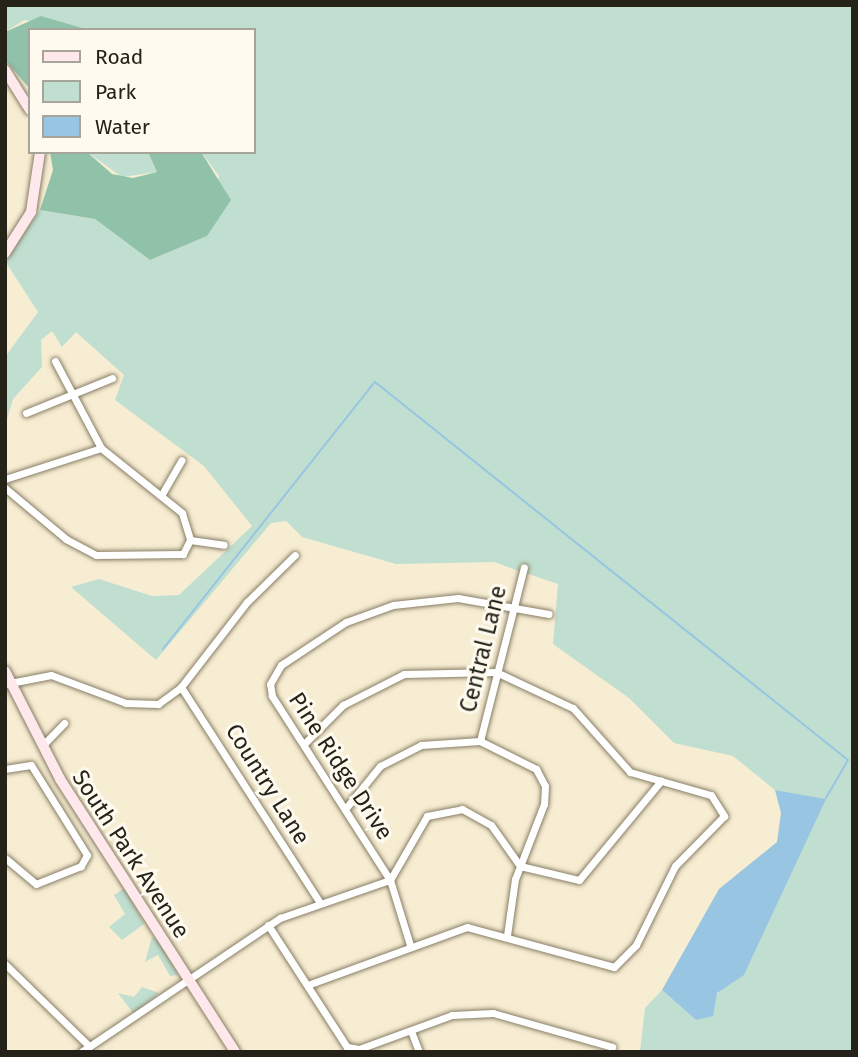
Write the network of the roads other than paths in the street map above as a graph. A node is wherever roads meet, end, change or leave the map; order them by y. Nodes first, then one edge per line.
1 (5, 70) edge
2 (28, 107) edge
3 (40, 154) edge
4 (5, 253) edge
5 (55, 361) dead end
6 (113, 377) dead end
7 (71, 394) junction
8 (26, 413) dead end
9 (101, 448) junction
10 (182, 460) dead end
11 (5, 479) edge
12 (5, 488) edge
13 (162, 494) junction
14 (190, 540) junction
15 (224, 545) dead end
16 (295, 555) dead end
17 (524, 567) dead end
18 (515, 605) junction
19 (549, 614) dead end
20 (5, 671) edge
21 (496, 672) junction
22 (7, 683) edge
23 (181, 687) junction
24 (64, 723) dead end
25 (480, 741) junction
26 (304, 743) junction
27 (42, 746) junction
28 (5, 769) edge
29 (661, 781) junction
30 (346, 808) junction
31 (5, 858) edge
32 (520, 866) junction
33 (390, 880) junction
34 (320, 904) junction
35 (268, 925) junction
36 (508, 935) junction
37 (410, 945) junction
38 (5, 964) edge
39 (187, 976) junction
40 (308, 985) junction
41 (411, 1031) junction
42 (88, 1045) junction
43 (612, 1047) dead end
44 (81, 1052) edge
45 (235, 1052) edge
46 (419, 1052) edge

1 - 2 street
3 - 4 street
5 - 7 street
6 - 7 street
7 - 8 street
7 - 9 street
9 - 11 street
9 - 13 street
10 - 13 street
12 - 14 street
13 - 14 street
14 - 15 street
16 - 23 street
17 - 18 street, Central Lane
18 - 19 street, Pine Ridge Drive
18 - 21 street, Central Lane
18 - 26 street, Pine Ridge Drive
20 - 22 street, South Park Avenue
21 - 25 street, Central Lane
21 - 26 street
21 - 29 street
22 - 23 street
22 - 27 street, South Park Avenue
23 - 34 street, Country Lane
24 - 27 street
25 - 30 street
25 - 32 street
26 - 30 street, Pine Ridge Drive
27 - 39 street, South Park Avenue
28 - 31 street
29 - 32 street
29 - 36 street
30 - 33 street, Pine Ridge Drive
32 - 33 street
32 - 36 street
33 - 34 street
33 - 37 street, Pine Ridge Drive
34 - 35 street
35 - 39 street
35 - 40 street
36 - 37 street
37 - 40 street
38 - 42 street
39 - 42 street
39 - 45 street, South Park Avenue
40 - 41 street
41 - 43 street
41 - 46 street
42 - 44 street

